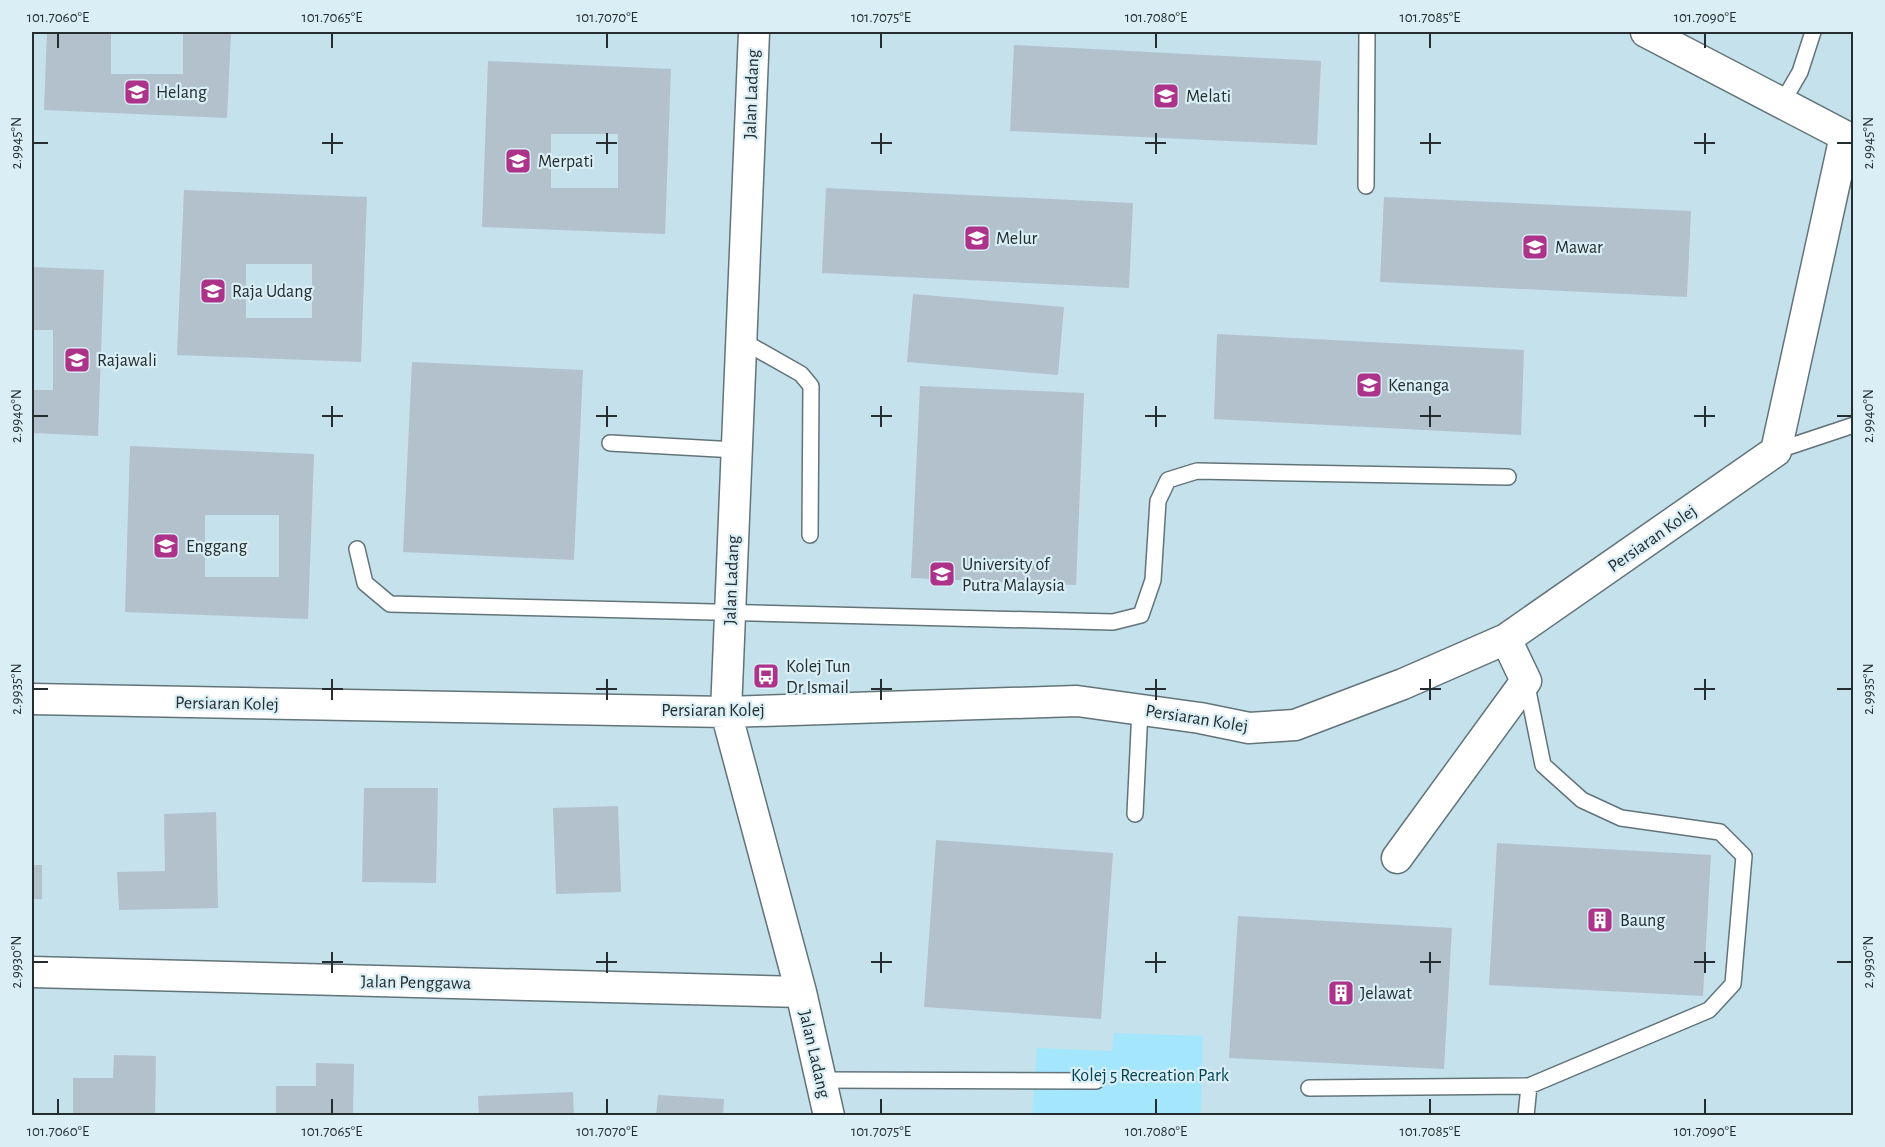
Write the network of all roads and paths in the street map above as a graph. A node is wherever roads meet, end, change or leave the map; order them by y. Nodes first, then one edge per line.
1 (754, 32) edge
2 (1367, 32) edge
3 (1646, 32) edge
4 (1813, 32) edge
5 (1782, 103) junction
6 (1849, 133) edge
7 (1366, 186) dead end
8 (741, 340) junction
9 (1854, 425) edge
10 (610, 443) dead end
11 (736, 450) junction
12 (1776, 451) junction
13 (1508, 477) dead end
14 (810, 535) dead end
15 (357, 549) dead end
16 (730, 614) junction
17 (1506, 639) junction
18 (1526, 681) junction
19 (32, 699) edge
20 (1140, 709) junction
21 (726, 712) junction
22 (1135, 814) dead end
23 (1397, 858) dead end
24 (32, 972) edge
25 (801, 992) junction
26 (821, 1080) junction
27 (1096, 1081) dead end
28 (1529, 1086) junction
29 (1309, 1088) dead end
30 (829, 1116) edge
31 (1526, 1116) edge

1 - 8 street, Jalan Ladang
2 - 7 lane
3 - 5 street
4 - 5 lane
5 - 6 street
6 - 12 street
8 - 11 street, Jalan Ladang
8 - 14 lane
9 - 12 lane
10 - 11 lane
11 - 16 street, Jalan Ladang
12 - 17 street, Persiaran Kolej
13 - 16 lane
15 - 16 lane
16 - 21 street, Jalan Ladang
17 - 18 street
17 - 20 street, Persiaran Kolej
18 - 23 street
18 - 28 lane
19 - 21 street, Persiaran Kolej
20 - 21 street, Persiaran Kolej
20 - 22 lane
21 - 25 street, Jalan Ladang
24 - 25 street, Jalan Penggawa
25 - 26 street, Jalan Ladang
26 - 27 lane
26 - 30 street, Jalan Ladang
28 - 29 lane
28 - 31 lane

